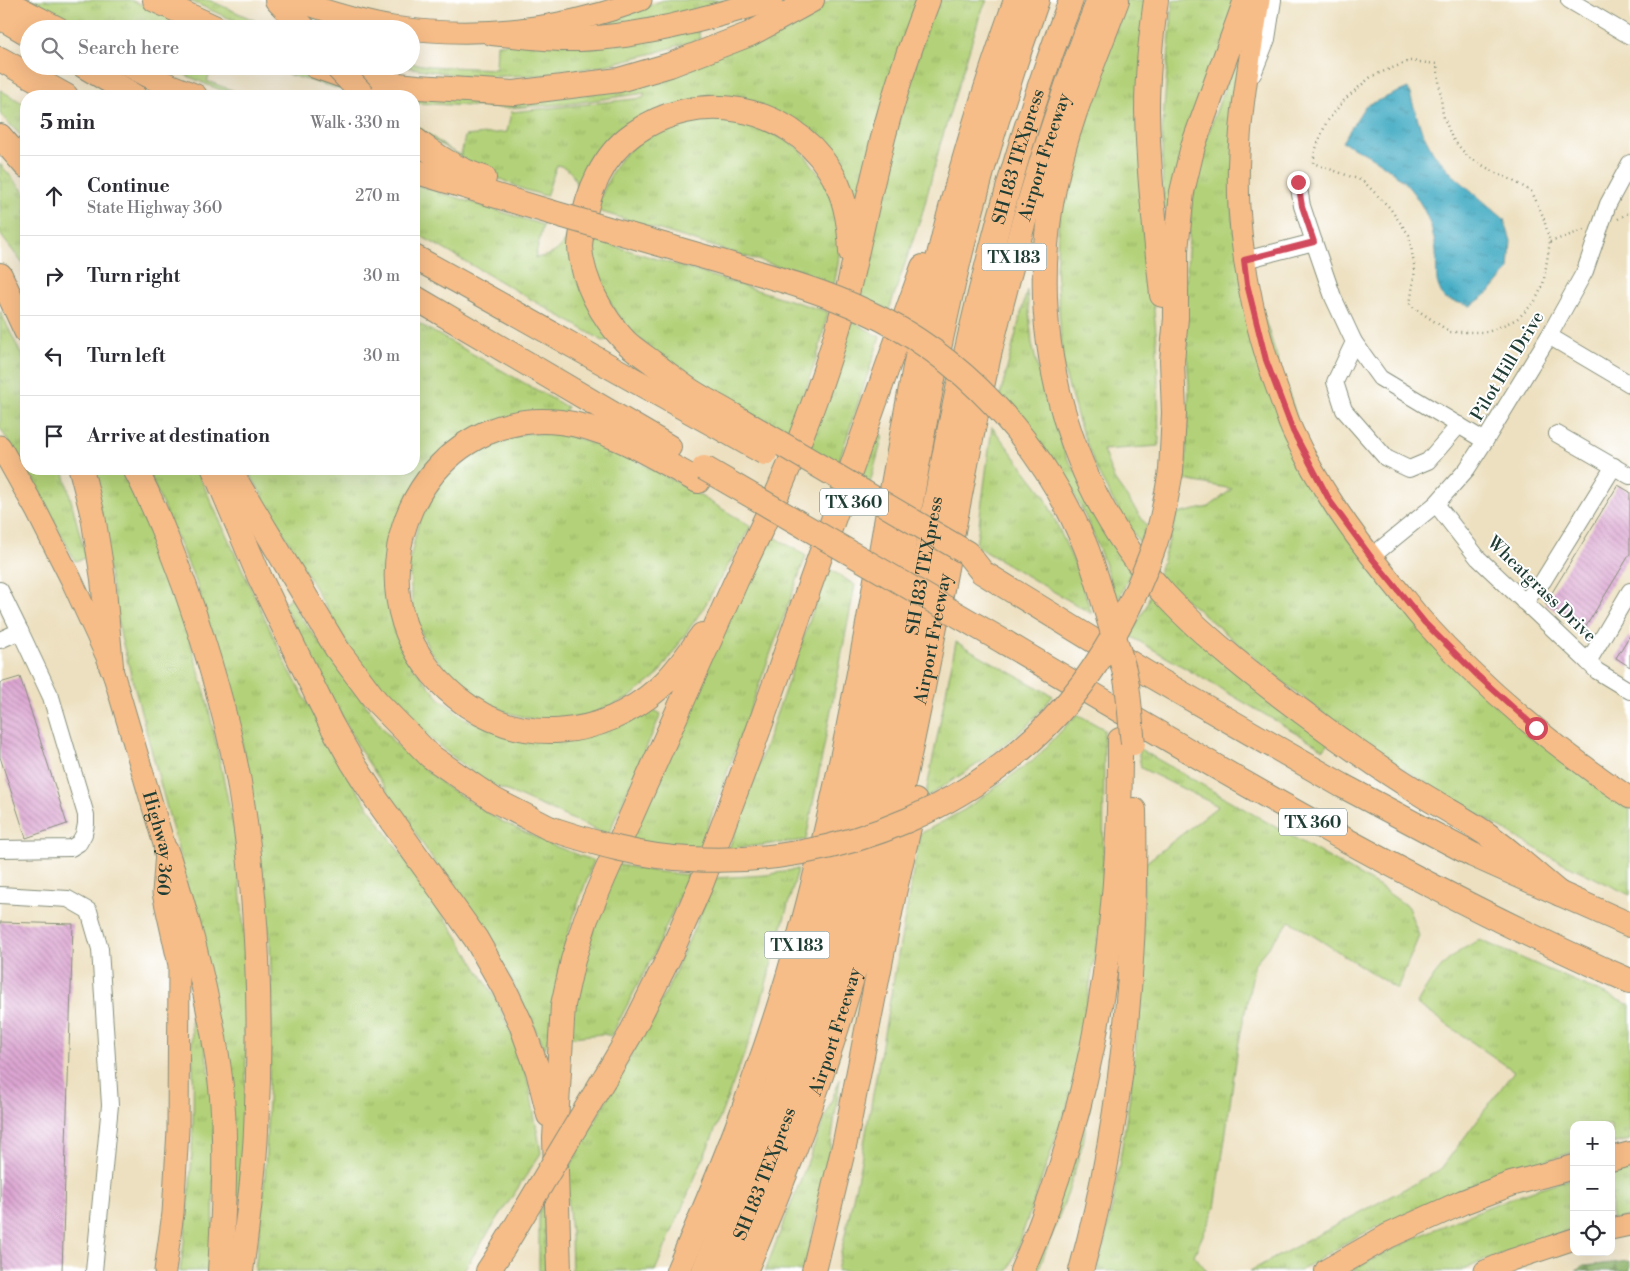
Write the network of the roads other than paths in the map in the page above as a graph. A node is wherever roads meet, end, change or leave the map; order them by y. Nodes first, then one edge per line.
1 (2, 0) edge
2 (155, 0) edge
3 (277, 0) edge
4 (294, 0) edge
5 (641, 0) edge
6 (770, 0) edge
7 (812, 0) edge
8 (928, 0) edge
9 (1016, 0) edge
10 (1037, 0) edge
11 (1071, 0) edge
12 (1099, 0) edge
13 (1118, 0) edge
14 (1156, 0) edge
15 (1246, 0) edge
16 (1260, 0) edge
17 (1273, 0) edge
18 (1569, 0) edge
19 (1588, 5) edge
20 (0, 17) edge
21 (41, 20) edge
22 (198, 20) edge
23 (297, 20) edge
24 (362, 20) edge
25 (20, 29) edge
26 (420, 29) edge
27 (492, 33) junction
28 (1630, 36) edge
29 (0, 59) edge
30 (20, 70) edge
31 (29, 75) edge
32 (99, 75) edge
33 (148, 75) edge
34 (340, 75) edge
35 (344, 75) edge
36 (55, 90) edge
37 (125, 90) edge
38 (180, 90) edge
39 (358, 90) edge
40 (1243, 99) junction
41 (0, 136) edge
42 (420, 143) edge
43 (967, 151) junction
44 (20, 159) edge
45 (1630, 163) edge
46 (420, 173) edge
47 (1298, 182) dead end
48 (512, 201) junction
49 (1314, 242) junction
50 (420, 260) edge
51 (1244, 260) junction
52 (0, 264) edge
53 (0, 275) edge
54 (851, 279) junction
55 (20, 289) edge
56 (420, 301) edge
57 (20, 318) edge
58 (1549, 336) junction
59 (1354, 342) junction
60 (1172, 361) junction
61 (1630, 384) edge
62 (730, 424) junction
63 (1459, 425) junction
64 (1557, 434) dead end
65 (1485, 441) junction
66 (0, 446) edge
67 (1614, 466) junction
68 (701, 474) junction
69 (83, 475) edge
70 (138, 475) edge
71 (217, 475) edge
72 (233, 475) edge
73 (1630, 476) edge
74 (1436, 504) junction
75 (1371, 557) junction
76 (736, 581) junction
77 (0, 590) edge
78 (1630, 591) edge
79 (1524, 602) junction
80 (20, 631) junction
81 (0, 640) edge
82 (1588, 662) junction
83 (111, 666) junction
84 (928, 668) junction
85 (1630, 691) edge
86 (1630, 798) edge
87 (1126, 841) junction
88 (0, 849) edge
89 (166, 851) junction
90 (1560, 894) junction
91 (0, 895) edge
92 (1630, 925) edge
93 (1630, 981) edge
94 (555, 1138) junction
95 (1570, 1168) edge
96 (1630, 1225) edge
97 (1615, 1228) edge
98 (1570, 1240) edge
99 (94, 1271) edge
100 (165, 1271) edge
101 (220, 1271) edge
102 (241, 1271) edge
103 (488, 1271) edge
104 (559, 1271) edge
105 (678, 1271) edge
106 (704, 1271) edge
107 (725, 1271) edge
108 (745, 1271) edge
109 (814, 1271) edge
110 (1022, 1271) edge
111 (1081, 1271) edge
112 (1327, 1271) edge
113 (1485, 1271) edge

1 - 21 highway
2 - 22 highway
3 - 23 highway
4 - 24 main road
5 - 27 main road
6 - 27 highway
7 - 34 highway
8 - 54 highway
9 - 43 highway, TX 183
10 - 106 highway, SH 183 TEXpress
11 - 107 highway, SH 183 TEXpress
12 - 84 highway, Airport Freeway / TX 183
13 - 90 highway
14 - 60 highway
15 - 60 highway
16 - 40 main road
17 - 40 street
18 - 19 street
19 - 28 street
20 - 25 highway
26 - 27 main road
29 - 30 highway
31 - 36 highway
32 - 37 highway
33 - 38 highway
35 - 39 highway, bridge
40 - 51 main road
41 - 44 highway
42 - 48 highway
43 - 103 highway, bridge
43 - 105 highway, TX 183
45 - 58 street, Pilot Hill Drive
46 - 48 highway
47 - 49 street
48 - 87 highway, bridge
49 - 51 street
49 - 59 street
50 - 62 highway, TX 360
51 - 75 main road
52 - 55 highway
53 - 57 highway
54 - 62 highway
54 - 76 highway
56 - 68 highway, TX 360
58 - 61 street
58 - 65 street, Pilot Hill Drive
59 - 63 street
59 - 63 street
60 - 72 highway, bridge
62 - 90 highway, TX 360, bridge
63 - 65 street
64 - 67 street
65 - 74 street, Pilot Hill Drive
66 - 83 main road, Highway 360
67 - 73 street
67 - 79 street
68 - 76 highway
68 - 93 highway, TX 360, bridge
69 - 83 highway
70 - 102 highway
71 - 94 highway
74 - 75 street, Pilot Hill Drive
74 - 79 street, Wheatgrass Drive
75 - 86 main road
76 - 94 highway
77 - 80 street
78 - 82 street, Wheatgrass Drive
79 - 82 street, Wheatgrass Drive
80 - 81 street
80 - 88 street
82 - 85 street
83 - 89 main road, Highway 360
84 - 108 highway, Airport Freeway / TX 183
84 - 109 highway
87 - 110 highway
87 - 111 highway
89 - 100 main road, Highway 360
89 - 101 highway
90 - 92 highway, TX 360
91 - 99 street
94 - 104 highway
95 - 112 highway
96 - 97 main road
98 - 113 main road

